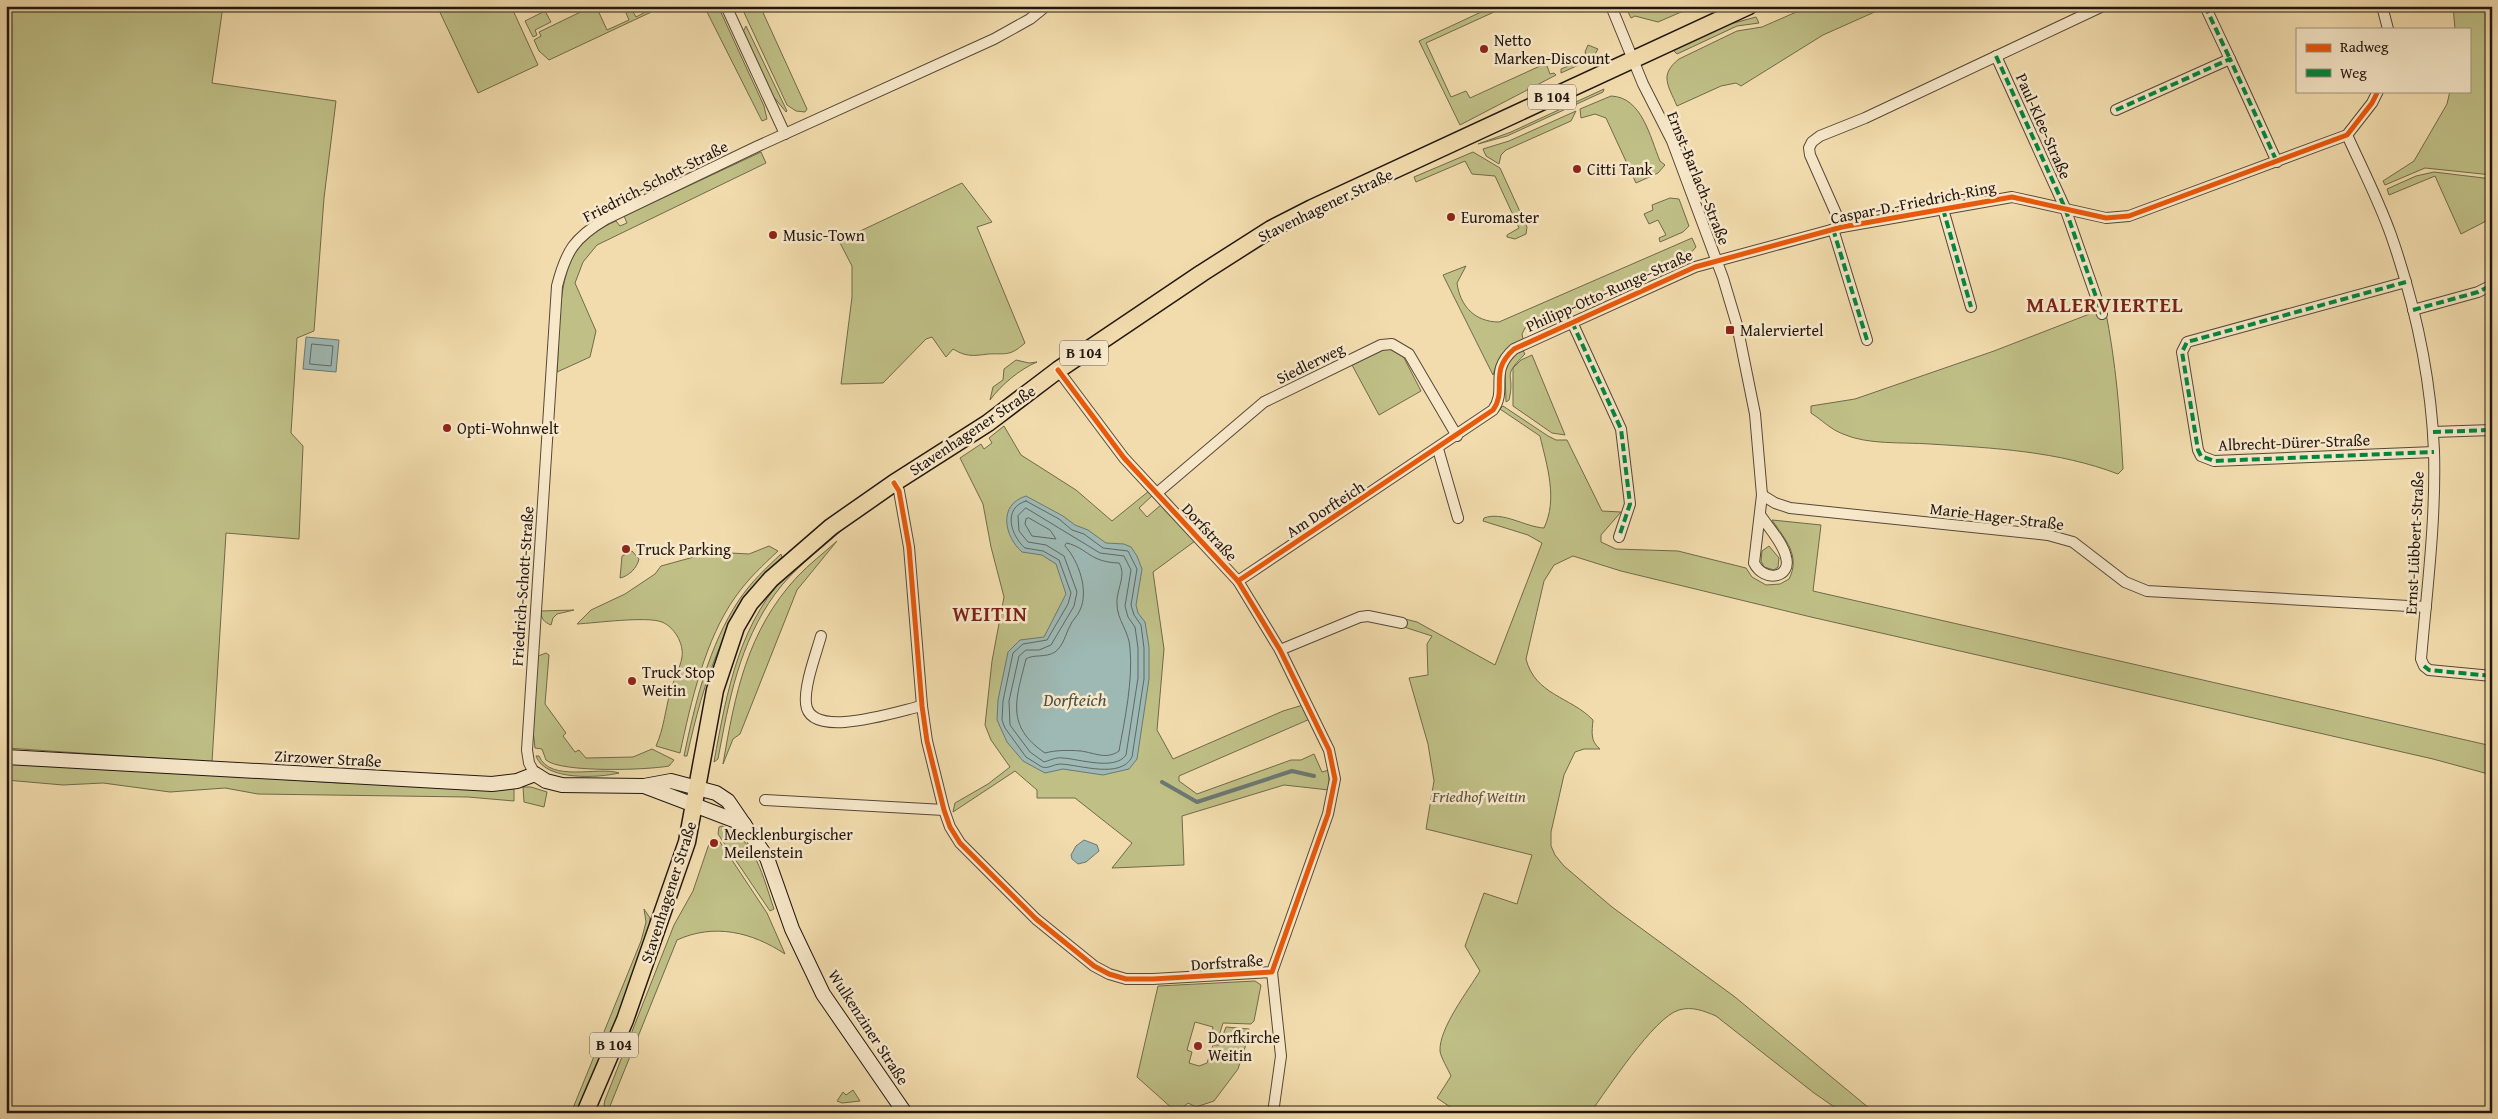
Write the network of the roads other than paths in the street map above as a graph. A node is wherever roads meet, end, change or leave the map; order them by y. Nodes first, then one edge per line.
1 (726, 6) edge
2 (1046, 6) edge
3 (1611, 6) edge
4 (1749, 6) edge
5 (2103, 6) edge
6 (2204, 6) edge
7 (2382, 6) edge
8 (2388, 28) edge
9 (1996, 56) junction
10 (2230, 59) junction
11 (1634, 60) junction
12 (2378, 92) edge
13 (2116, 110) dead end
14 (785, 134) junction
15 (2347, 135) junction
16 (2277, 162) junction
17 (2065, 208) junction
18 (1943, 209) junction
19 (1837, 228) junction
20 (1716, 260) junction
21 (2406, 282) junction
22 (2492, 285) edge
23 (1971, 307) dead end
24 (2413, 310) junction
25 (2102, 314) dead end
26 (1572, 322) junction
27 (1867, 340) dead end
28 (1514, 350) joint
29 (1058, 370) junction
30 (2492, 430) edge
31 (2433, 432) junction
32 (1458, 436) junction
33 (1438, 449) junction
34 (2434, 452) junction
35 (894, 483) junction
36 (1157, 493) junction
37 (1762, 495) junction
38 (1761, 516) junction
39 (1458, 518) dead end
40 (1619, 537) dead end
41 (1238, 581) junction
42 (2426, 607) junction
43 (1402, 623) dead end
44 (821, 636) dead end
45 (1280, 650) junction
46 (2492, 676) edge
47 (922, 706) junction
48 (6, 757) edge
49 (535, 774) junction
50 (644, 786) junction
51 (697, 787) junction
52 (765, 800) dead end
53 (694, 805) junction
54 (944, 810) junction
55 (744, 824) junction
56 (1272, 972) junction
57 (585, 1113) edge
58 (905, 1113) edge
59 (1273, 1113) edge

1 - 14 street
2 - 14 street, Friedrich-Schott-Straße
3 - 11 street, Ernst-Barlach-Straße
4 - 11 main road, Stavenhagener Straße / B 104
5 - 9 street, Caspar-D.-Friedrich-Ring
6 - 10 street
7 - 8 street
9 - 17 street, Paul-Klee-Straße
9 - 19 street, Caspar-D.-Friedrich-Ring
10 - 13 street
10 - 16 street
11 - 20 street, Ernst-Barlach-Straße
11 - 29 main road, Stavenhagener Straße / B 104
12 - 15 street
14 - 49 street, Friedrich-Schott-Straße
15 - 16 street, Caspar-D.-Friedrich-Ring
15 - 21 street, Ernst-Lübbert-Straße
16 - 17 street, Caspar-D.-Friedrich-Ring
17 - 18 street, Caspar-D.-Friedrich-Ring
17 - 25 street
18 - 19 street, Caspar-D.-Friedrich-Ring
18 - 23 street
19 - 20 street, Caspar-D.-Friedrich-Ring
19 - 27 street
20 - 26 street, Philipp-Otto-Runge-Straße
20 - 37 street, Ernst-Barlach-Straße
21 - 24 street, Ernst-Lübbert-Straße
21 - 34 street, Albrecht-Dürer-Straße
22 - 24 street
24 - 31 street, Ernst-Lübbert-Straße
26 - 28 street, Philipp-Otto-Runge-Straße
26 - 40 street
28 - 32 street, Am Dorfteich
29 - 35 main road, Stavenhagener Straße / B 104
29 - 36 street, Dorfstraße
30 - 31 street
31 - 34 street, Ernst-Lübbert-Straße
32 - 33 street, Am Dorfteich
32 - 36 street, Siedlerweg
33 - 39 street
33 - 41 street, Am Dorfteich
34 - 42 street, Ernst-Lübbert-Straße
35 - 47 street, Dorfstraße
35 - 51 main road, Stavenhagener Straße / B 104
36 - 41 street, Dorfstraße
37 - 38 street, Ernst-Barlach-Straße
37 - 42 street, Marie-Hager-Straße
38 - 38 street, Ernst-Barlach-Straße
41 - 45 street, Dorfstraße
42 - 46 street, Ernst-Lübbert-Straße
43 - 45 street
44 - 47 street
45 - 56 street, Dorfstraße
47 - 54 street, Dorfstraße
48 - 49 street, Zirzower Straße
49 - 50 street
50 - 51 street
50 - 53 street
51 - 53 main road, Stavenhagener Straße / B 104
51 - 55 street, Wulkenziner Straße
52 - 54 street
53 - 55 street
53 - 57 main road, Stavenhagener Straße / B 104
54 - 56 street, Dorfstraße
55 - 58 street, Wulkenziner Straße
56 - 59 street

